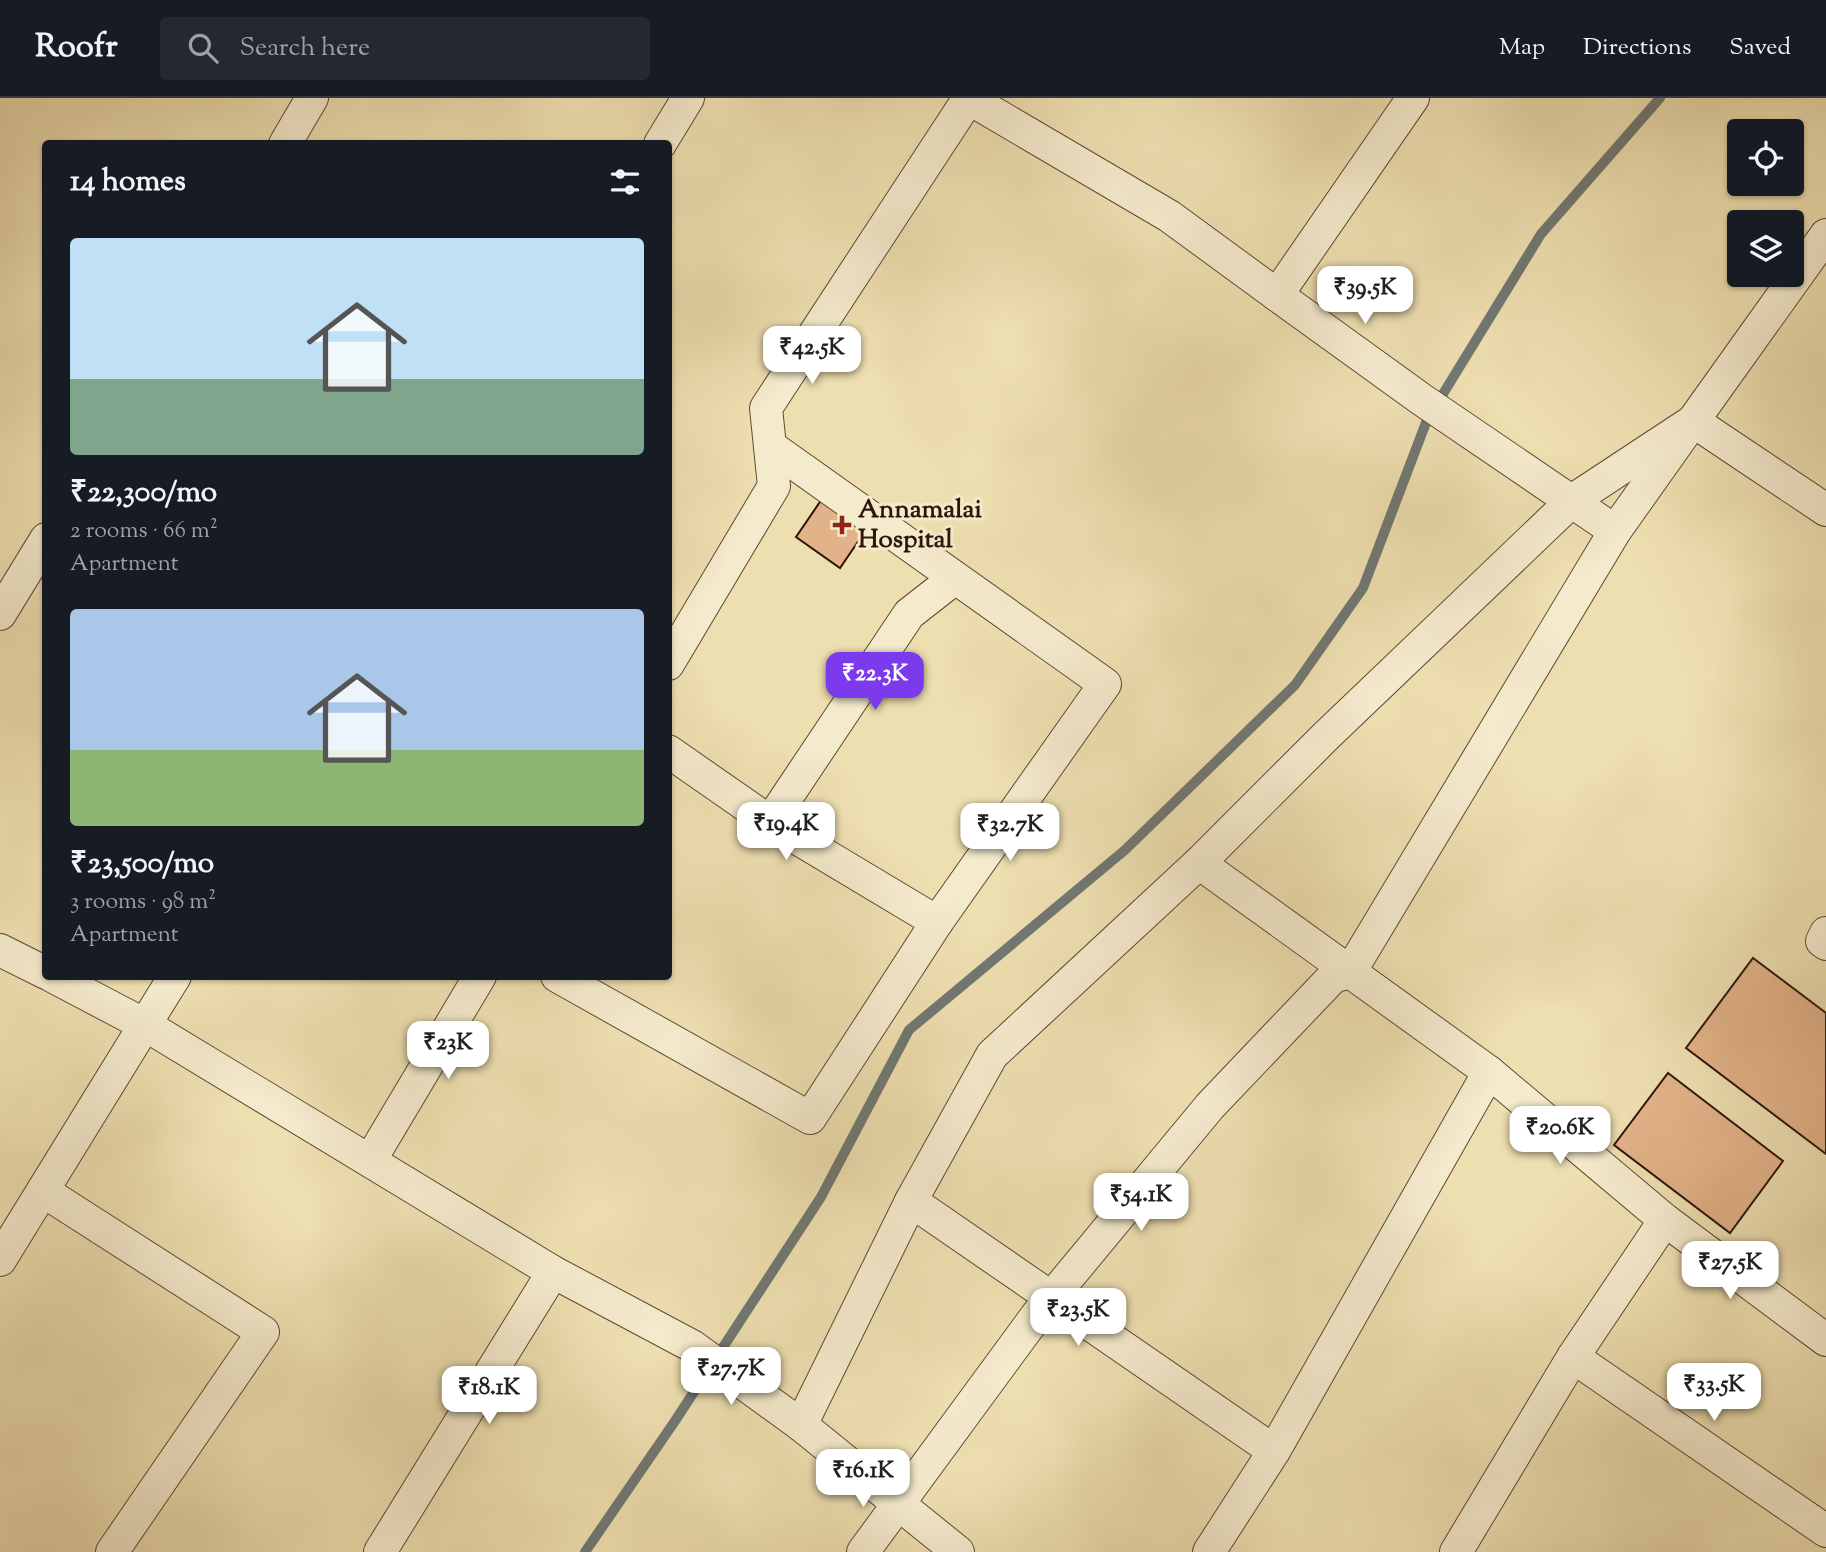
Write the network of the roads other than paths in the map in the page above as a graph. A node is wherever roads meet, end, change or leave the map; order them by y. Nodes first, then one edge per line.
1 (312, 98) edge
2 (688, 98) edge
3 (969, 98) edge
4 (1413, 98) edge
5 (287, 140) edge
6 (662, 140) edge
7 (1826, 234) edge
8 (1278, 295) junction
9 (1693, 421) junction
10 (770, 446) junction
11 (1573, 500) junction
12 (1826, 510) edge
13 (1615, 531) junction
14 (42, 546) edge
15 (955, 578) junction
16 (0, 614) edge
17 (672, 657) edge
18 (672, 754) edge
19 (770, 822) junction
20 (1199, 863) junction
21 (937, 922) junction
22 (0, 950) edge
23 (42, 971) edge
24 (1350, 972) junction
25 (60, 980) edge
26 (173, 980) edge
27 (478, 980) edge
28 (564, 980) edge
29 (146, 1026) junction
30 (1489, 1072) junction
31 (371, 1159) junction
32 (43, 1191) junction
33 (911, 1201) junction
34 (1665, 1220) junction
35 (0, 1260) edge
36 (553, 1272) junction
37 (1054, 1299) junction
38 (1826, 1340) edge
39 (1573, 1357) junction
40 (801, 1424) junction
41 (1274, 1451) junction
42 (899, 1504) junction
43 (1826, 1531) edge
44 (112, 1552) edge
45 (380, 1552) edge
46 (863, 1552) edge
47 (958, 1552) edge
48 (1209, 1552) edge
49 (1456, 1552) edge

1 - 5 street
2 - 6 street
3 - 8 street
3 - 10 street
4 - 8 street
7 - 9 street
8 - 11 street
9 - 11 street
9 - 12 street
9 - 13 street
10 - 15 street
10 - 17 street
11 - 13 street
11 - 20 street
13 - 24 street
14 - 16 street
15 - 19 street
15 - 21 street
18 - 19 street
19 - 21 street
20 - 24 street
20 - 33 street
21 - 28 street
22 - 23 street
24 - 30 street
24 - 37 street
25 - 29 street
26 - 29 street
27 - 31 street
29 - 31 street
29 - 32 street
30 - 34 street
30 - 41 street
31 - 36 street
32 - 35 street
32 - 44 street
33 - 37 street
33 - 40 street
34 - 38 street
34 - 39 street
36 - 40 street
36 - 45 street
37 - 41 street
37 - 42 street
39 - 43 street
39 - 49 street
40 - 42 street
41 - 48 street
42 - 46 street
42 - 47 street

